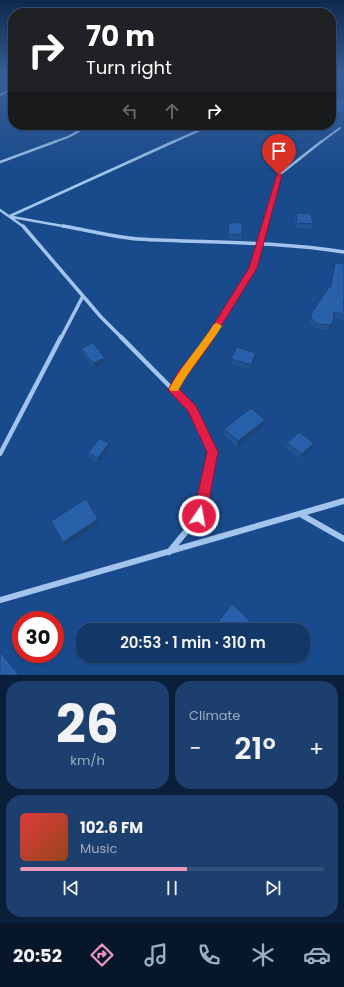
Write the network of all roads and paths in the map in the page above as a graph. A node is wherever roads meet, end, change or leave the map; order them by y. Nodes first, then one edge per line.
1 (340, 128) dead end
2 (81, 130) edge
3 (200, 130) edge
4 (0, 162) edge
5 (0, 210) edge
6 (10, 217) junction
7 (260, 243) junction
8 (344, 252) edge
9 (83, 296) junction
10 (174, 390) junction
11 (0, 454) edge
12 (344, 501) edge
13 (300, 514) junction
14 (344, 539) edge
15 (168, 552) junction
16 (0, 600) edge

1 - 7 street
2 - 4 street
3 - 6 street
5 - 6 street
6 - 7 street
6 - 9 street
7 - 8 street
7 - 10 street
9 - 10 street
9 - 11 street
10 - 15 street
12 - 13 street
13 - 14 street
13 - 15 street
15 - 16 street

